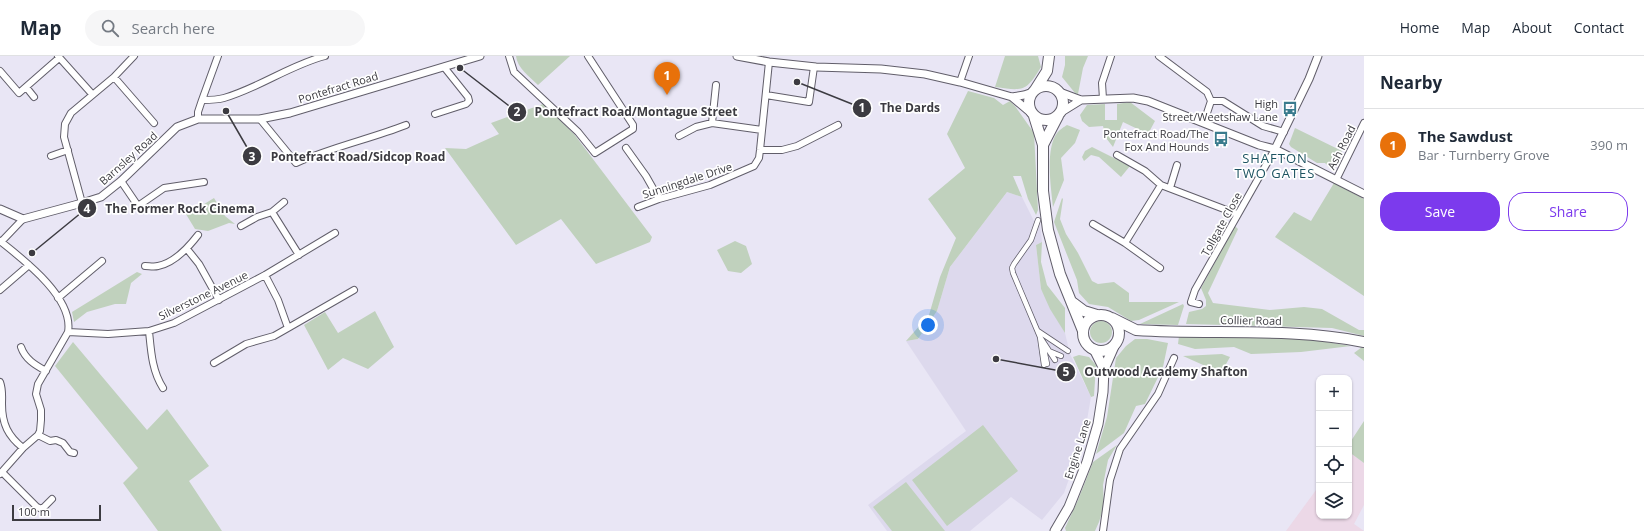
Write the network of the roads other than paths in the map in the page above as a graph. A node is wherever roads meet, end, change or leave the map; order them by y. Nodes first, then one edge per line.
1 (133, 56) edge
2 (218, 56) edge
3 (325, 56) edge
4 (480, 56) edge
5 (508, 56) edge
6 (588, 56) edge
7 (737, 56) edge
8 (969, 56) edge
9 (1049, 56) edge
10 (1111, 56) edge
11 (1159, 56) edge
12 (1318, 56) edge
13 (59, 57) edge
14 (309, 58) edge
15 (769, 62) junction
16 (444, 67) junction
17 (814, 67) junction
18 (0, 71) edge
19 (1047, 71) junction
20 (114, 77) junction
21 (960, 82) junction
22 (716, 85) dead end
23 (26, 87) junction
24 (1057, 90) junction
25 (1034, 91) junction
26 (92, 94) junction
27 (766, 95) junction
28 (1012, 96) junction
29 (34, 97) dead end
30 (1103, 99) junction
31 (202, 100) junction
32 (1081, 100) junction
33 (1211, 101) junction
34 (436, 114) dead end
35 (1033, 114) junction
36 (1059, 114) junction
37 (198, 119) junction
38 (260, 119) junction
39 (1204, 122) junction
40 (154, 123) dead end
41 (712, 123) junction
42 (1364, 124) edge
43 (406, 125) dead end
44 (838, 125) dead end
45 (762, 130) junction
46 (1284, 132) junction
47 (679, 136) dead end
48 (1043, 145) junction
49 (626, 148) dead end
50 (1275, 149) junction
51 (68, 150) junction
52 (760, 150) junction
53 (1117, 155) dead end
54 (51, 156) dead end
55 (1177, 165) dead end
56 (1336, 180) junction
57 (122, 181) junction
58 (204, 182) dead end
59 (1161, 185) junction
60 (1170, 188) junction
61 (1364, 194) edge
62 (659, 199) junction
63 (284, 202) dead end
64 (82, 203) junction
65 (638, 207) dead end
66 (0, 209) edge
67 (272, 212) junction
68 (1237, 214) junction
69 (23, 219) junction
70 (1038, 220) dead end
71 (1093, 224) dead end
72 (241, 226) dead end
73 (335, 233) dead end
74 (198, 235) dead end
75 (1, 242) edge
76 (1125, 243) junction
77 (187, 249) junction
78 (299, 255) junction
79 (102, 261) dead end
80 (29, 265) junction
81 (145, 266) dead end
82 (1160, 268) dead end
83 (265, 275) junction
84 (0, 290) edge
85 (354, 290) dead end
86 (58, 298) junction
87 (219, 300) junction
88 (1072, 302) junction
89 (1199, 304) dead end
90 (1097, 315) junction
91 (1112, 318) junction
92 (288, 328) junction
93 (1136, 330) junction
94 (149, 331) junction
95 (1038, 331) junction
96 (1083, 331) junction
97 (68, 332) junction
98 (1040, 337) junction
99 (1364, 342) edge
100 (1116, 343) junction
101 (21, 347) dead end
102 (1094, 349) junction
103 (1049, 351) junction
104 (1068, 351) dead end
105 (1061, 356) dead end
106 (1174, 358) dead end
107 (214, 363) dead end
108 (1049, 363) junction
109 (1104, 369) junction
110 (46, 371) junction
111 (0, 382) edge
112 (163, 388) dead end
113 (38, 435) junction
114 (23, 448) junction
115 (74, 452) dead end
116 (1, 473) edge
117 (52, 499) dead end
118 (1055, 531) edge
119 (1103, 531) edge

1 - 20 street
2 - 31 street
3 - 14 street
4 - 16 street, Pontefract Road
5 - 6 street
7 - 15 street
8 - 21 street
9 - 19 highway
10 - 30 street
11 - 33 street
12 - 46 street
13 - 23 street
13 - 26 street
14 - 31 street
15 - 17 street
15 - 27 street, Sunningdale Drive
16 - 34 street
16 - 38 street, Pontefract Road
17 - 21 street
17 - 27 street
18 - 23 street
19 - 24 highway
19 - 25 highway
20 - 26 street
20 - 40 street
21 - 28 street
22 - 41 street
23 - 29 street
24 - 25 highway
24 - 32 street
24 - 36 highway
25 - 28 street
25 - 35 highway
26 - 51 street
27 - 45 street, Sunningdale Drive
28 - 35 street
30 - 32 street
30 - 39 street
31 - 37 street
32 - 36 street
33 - 39 street
33 - 46 street
35 - 36 highway
35 - 48 highway
36 - 48 highway
37 - 38 street, Pontefract Road
37 - 57 street, Barnsley Road
38 - 43 street
39 - 50 street
41 - 45 street
41 - 47 street
42 - 56 street, Ash Road
44 - 52 street
45 - 52 street, Sunningdale Drive
46 - 50 street
48 - 88 highway
49 - 62 street
50 - 56 street
50 - 68 street, Tollgate Close
51 - 54 street
51 - 64 street
52 - 62 street, Sunningdale Drive
53 - 59 street
55 - 60 street
56 - 61 street
57 - 58 street
57 - 64 street, Barnsley Road
59 - 60 street
59 - 76 street
60 - 68 street
62 - 65 street, Sunningdale Drive
63 - 67 street
64 - 69 street, Barnsley Road
66 - 69 street
67 - 72 street
67 - 78 street
68 - 89 street, Tollgate Close
69 - 75 street
70 - 95 street
71 - 76 street
73 - 78 street, Silverstone Avenue
74 - 77 street
75 - 80 street
76 - 82 street
77 - 81 street
77 - 87 street
78 - 83 street, Silverstone Avenue
79 - 86 street
80 - 84 street
80 - 86 street
83 - 87 street, Silverstone Avenue
83 - 92 street
85 - 92 street
86 - 97 street
87 - 94 street, Silverstone Avenue
88 - 90 highway
88 - 96 highway
90 - 91 highway
90 - 96 highway
91 - 93 highway, Collier Road
91 - 100 highway
92 - 107 street
93 - 99 highway, Collier Road
93 - 100 highway
94 - 97 street, Silverstone Avenue
94 - 112 street
95 - 98 street
95 - 104 street
96 - 102 highway
97 - 110 street
98 - 103 street
98 - 108 street
98 - 108 street
100 - 102 highway
100 - 109 main road, Engine Lane
101 - 110 street
102 - 109 main road, Engine Lane
103 - 105 street
103 - 108 street
106 - 119 street
109 - 118 main road, Engine Lane
110 - 113 street
111 - 114 street
113 - 114 street
113 - 115 street
114 - 116 street
116 - 117 street

